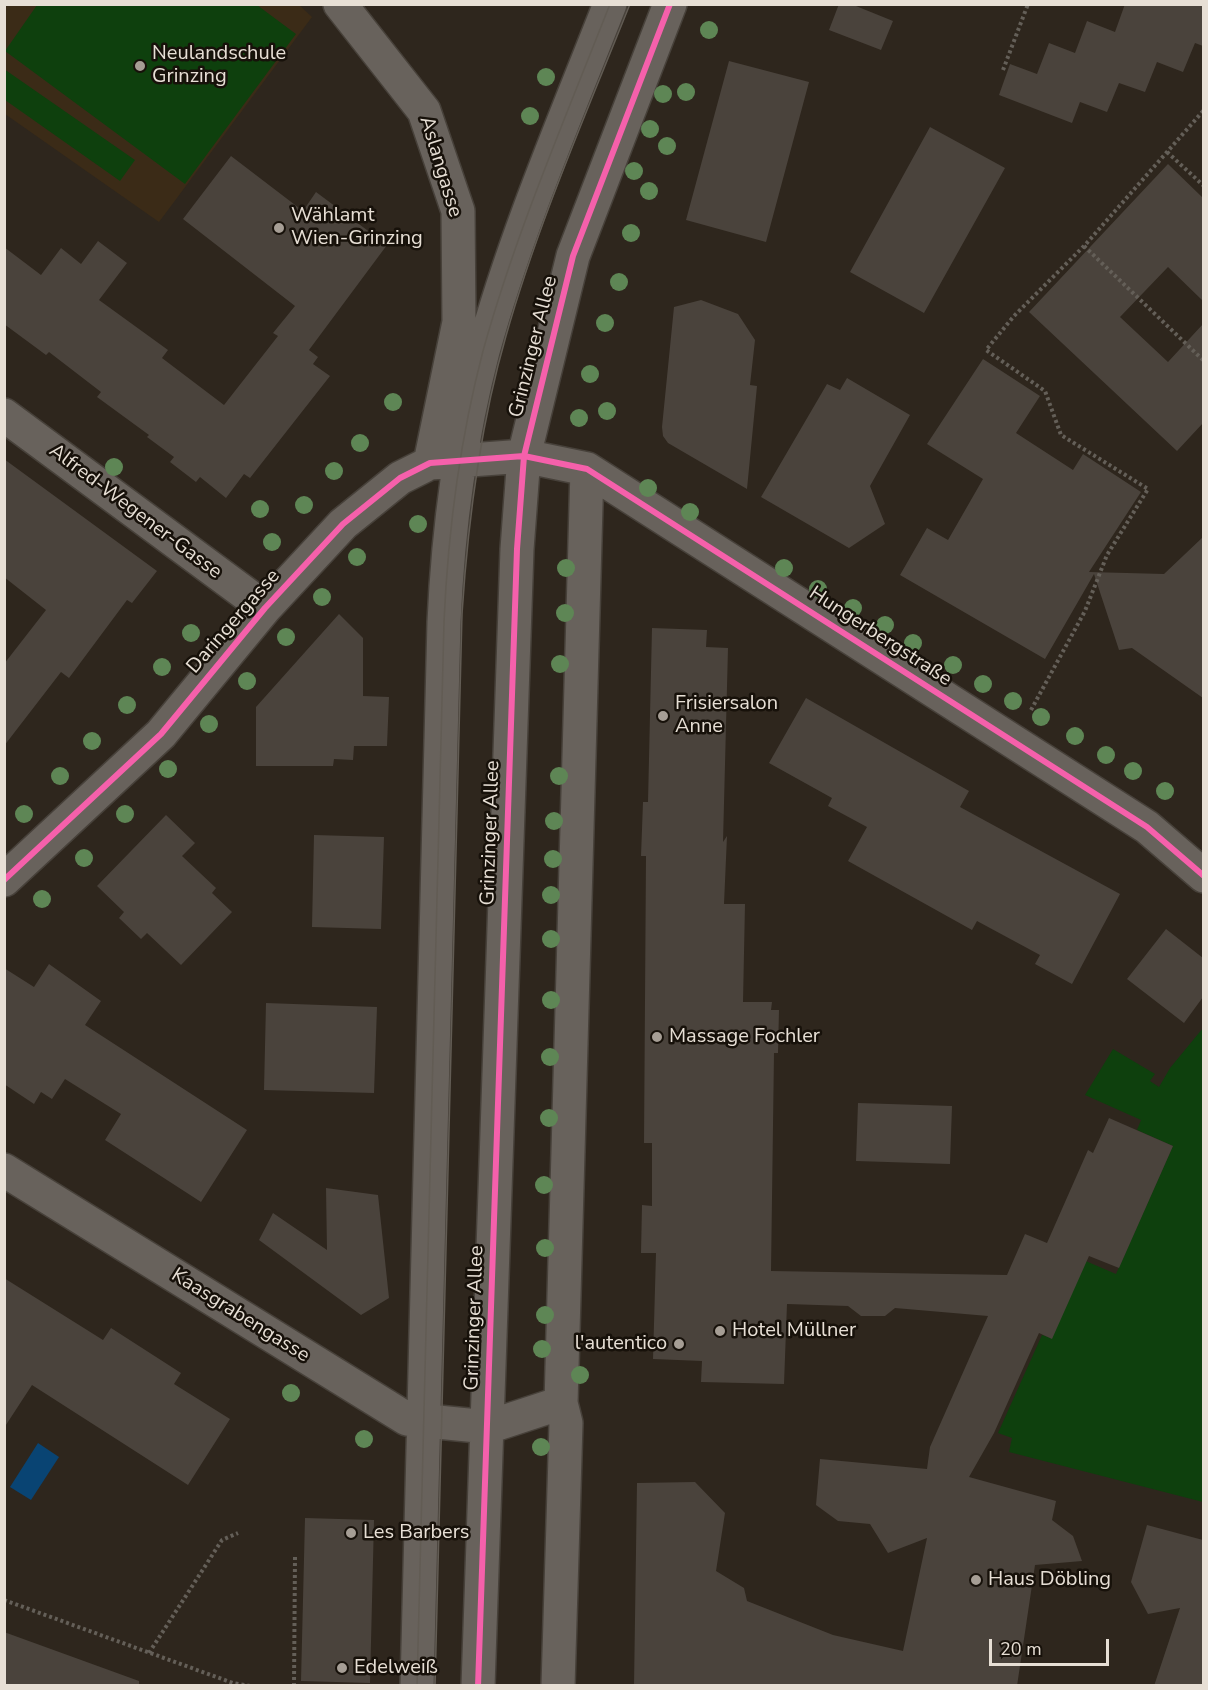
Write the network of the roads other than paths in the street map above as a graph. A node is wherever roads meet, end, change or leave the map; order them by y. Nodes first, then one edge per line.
1 (340, 4) edge
2 (610, 4) edge
3 (670, 4) edge
4 (4, 415) edge
5 (524, 456) junction
6 (445, 462) junction
7 (586, 469) junction
8 (266, 608) junction
9 (1203, 876) edge
10 (4, 880) edge
11 (4, 1170) edge
12 (561, 1403) junction
13 (424, 1421) junction
14 (488, 1427) junction
15 (417, 1686) edge
16 (478, 1686) edge
17 (558, 1686) edge

1 - 6 street, Aslangasse
2 - 6 street
3 - 5 street, Grinzinger Allee
4 - 8 street, Alfred-Wegener-Gasse
5 - 6 street, Daringergasse
5 - 7 street, Hungerbergstraße
5 - 14 street, Grinzinger Allee
6 - 8 street, Daringergasse
6 - 13 street
7 - 9 street, Hungerbergstraße
7 - 12 street
8 - 10 street, Daringergasse
11 - 13 street, Kaasgrabengasse
12 - 14 street
12 - 17 street
13 - 14 street, Kaasgrabengasse
13 - 15 street
14 - 16 street, Grinzinger Allee

